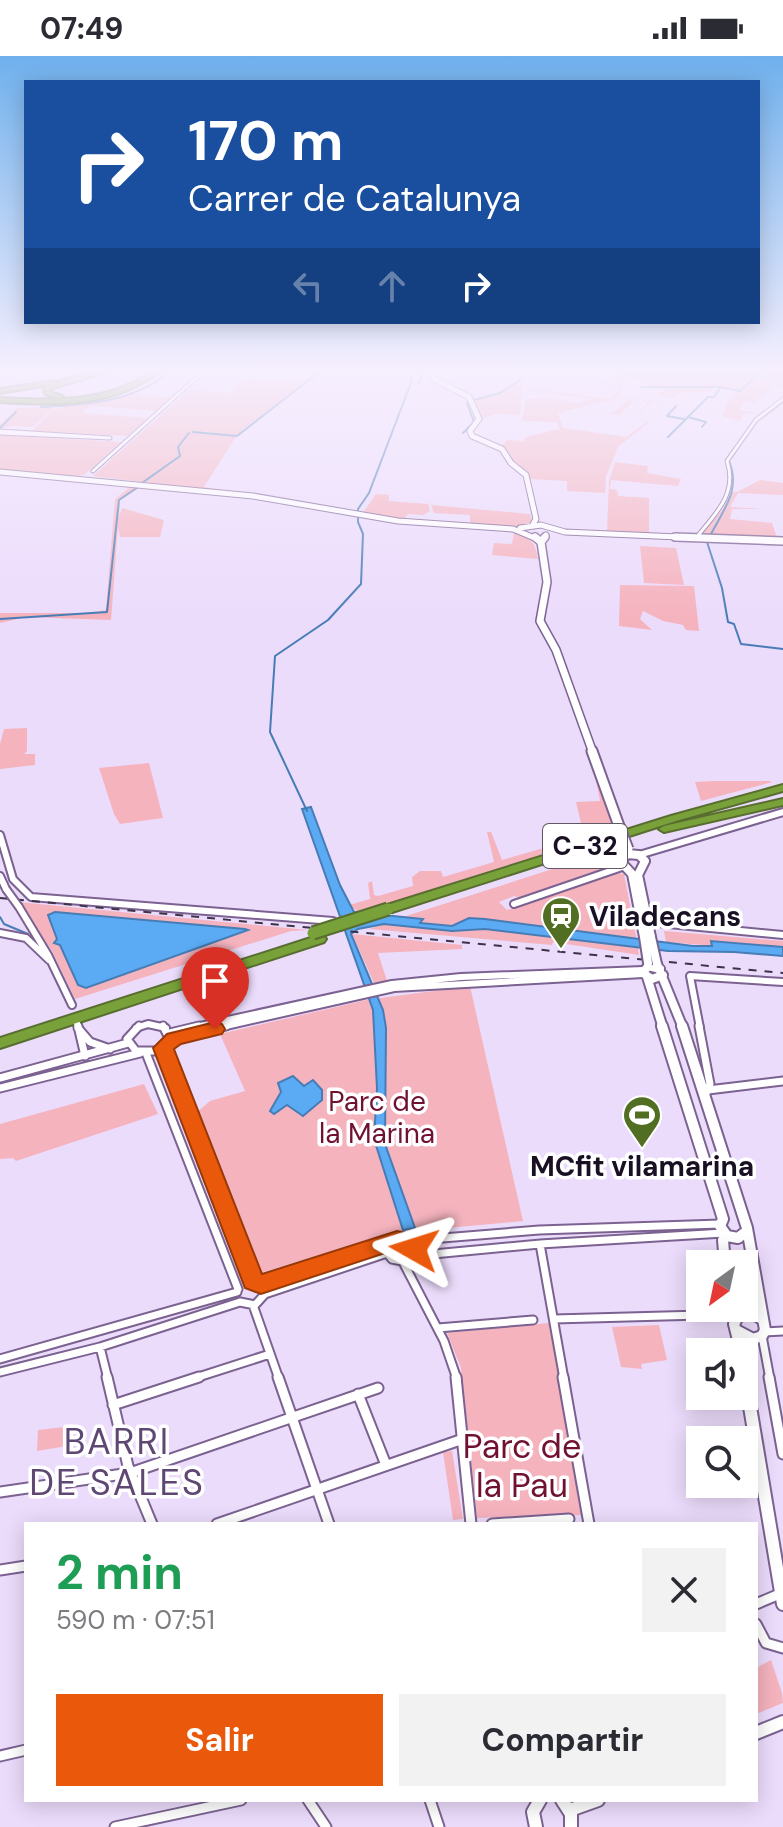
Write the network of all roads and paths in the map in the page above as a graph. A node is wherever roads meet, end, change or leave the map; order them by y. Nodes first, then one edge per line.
1 (114, 452) edge
2 (504, 452) edge
3 (734, 452) edge
4 (0, 472) edge
5 (85, 478) junction
6 (532, 528) junction
7 (546, 533) junction
8 (696, 538) junction
9 (783, 541) edge
10 (783, 788) edge
11 (783, 795) edge
12 (783, 802) edge
13 (783, 814) edge
14 (664, 829) junction
15 (0, 835) edge
16 (636, 857) junction
17 (626, 867) junction
18 (0, 876) edge
19 (514, 904) dead end
20 (391, 912) junction
21 (333, 921) dead end
22 (648, 922) junction
23 (0, 933) edge
24 (783, 935) edge
25 (316, 936) junction
26 (648, 937) junction
27 (49, 960) junction
28 (651, 970) junction
29 (783, 982) edge
30 (72, 1005) dead end
31 (0, 1034) edge
32 (170, 1036) junction
33 (0, 1043) edge
34 (128, 1043) junction
35 (163, 1048) junction
36 (113, 1049) junction
37 (143, 1053) junction
38 (85, 1056) junction
39 (696, 1069) junction
40 (676, 1070) junction
41 (0, 1078) edge
42 (783, 1081) edge
43 (0, 1088) edge
44 (706, 1088) junction
45 (712, 1121) junction
46 (691, 1122) junction
47 (746, 1227) junction
48 (723, 1228) junction
49 (406, 1241) junction
50 (390, 1243) junction
51 (540, 1244) junction
52 (724, 1250) edge
53 (387, 1253) junction
54 (412, 1256) junction
55 (403, 1262) junction
56 (257, 1283) junction
57 (238, 1294) junction
58 (265, 1294) junction
59 (253, 1305) junction
60 (686, 1314) edge
61 (554, 1319) junction
62 (533, 1320) dead end
63 (734, 1322) edge
64 (756, 1322) edge
65 (438, 1328) junction
66 (736, 1330) junction
67 (783, 1331) edge
68 (760, 1332) junction
69 (738, 1338) edge
70 (754, 1338) edge
71 (100, 1347) junction
72 (270, 1354) junction
73 (0, 1359) edge
74 (0, 1372) edge
75 (378, 1388) dead end
76 (358, 1394) junction
77 (113, 1405) junction
78 (750, 1410) edge
79 (292, 1419) junction
80 (463, 1439) junction
81 (783, 1454) edge
82 (386, 1465) junction
83 (130, 1473) junction
84 (317, 1488) junction
85 (0, 1492) edge
86 (569, 1519) dead end
87 (151, 1522) edge
88 (223, 1522) edge
89 (328, 1522) edge
90 (471, 1522) edge
91 (523, 1522) edge
92 (589, 1522) edge
93 (24, 1566) edge
94 (0, 1570) edge
95 (782, 1598) edge
96 (758, 1604) edge
97 (758, 1628) edge
98 (783, 1648) edge
99 (783, 1722) edge
100 (758, 1732) edge
101 (24, 1750) edge
102 (0, 1756) edge
103 (232, 1802) edge
104 (309, 1802) edge
105 (431, 1802) edge
106 (539, 1802) edge
107 (566, 1805) edge
108 (533, 1826) edge
109 (115, 1827) edge
110 (326, 1827) edge
111 (439, 1827) edge
112 (571, 1827) edge

1 - 5 street
2 - 6 main road
3 - 8 street
4 - 5 main road
5 - 6 main road
6 - 7 main road
6 - 7 main road
7 - 8 main road
7 - 16 main road, bridge
8 - 9 main road
10 - 20 highway, C-32
11 - 14 highway, C-32
12 - 14 highway
13 - 16 street
14 - 20 highway, C-32
15 - 21 street
16 - 17 street
16 - 17 street
16 - 22 street
17 - 19 street
17 - 26 street
18 - 27 street, bridge
20 - 25 highway, C-32
22 - 24 street
22 - 26 street
23 - 27 street
25 - 31 highway, C-32
25 - 33 highway, C-32
26 - 28 street, bridge
27 - 30 street
28 - 32 street
28 - 39 street
28 - 40 street
29 - 44 street
32 - 34 street
32 - 35 street
34 - 36 street
34 - 37 street
35 - 37 street
35 - 56 street
36 - 38 street
36 - 38 street
37 - 43 street
37 - 57 street
38 - 41 street
39 - 40 street
39 - 44 street
40 - 46 street
42 - 44 street
44 - 45 street
45 - 46 street
45 - 47 street
46 - 48 street
47 - 48 street
47 - 48 street
47 - 68 street
48 - 49 street
48 - 51 street
48 - 52 street
49 - 50 street
49 - 54 street
50 - 53 street
50 - 56 street
51 - 54 street
51 - 61 street
53 - 55 street
53 - 58 street
54 - 55 street
55 - 65 street
56 - 57 street
56 - 58 street
57 - 59 street
57 - 71 street
57 - 73 street
58 - 59 street
59 - 72 street
60 - 61 street
61 - 92 street
62 - 65 street
63 - 66 street
64 - 68 street
65 - 80 street
66 - 68 street
66 - 69 street
67 - 68 street
68 - 70 street
68 - 81 street
71 - 74 street
71 - 77 street
72 - 77 street
72 - 79 street
75 - 76 street
76 - 79 street
76 - 82 street
77 - 83 street
78 - 95 street
79 - 83 street
79 - 84 street
80 - 82 street
80 - 90 street
82 - 84 street
83 - 85 street
83 - 87 street
84 - 88 street
84 - 89 street
86 - 91 street
93 - 94 street
95 - 96 street
97 - 98 street
99 - 100 street
101 - 102 street
103 - 109 street
104 - 110 street
105 - 111 street
106 - 108 street
107 - 112 street

